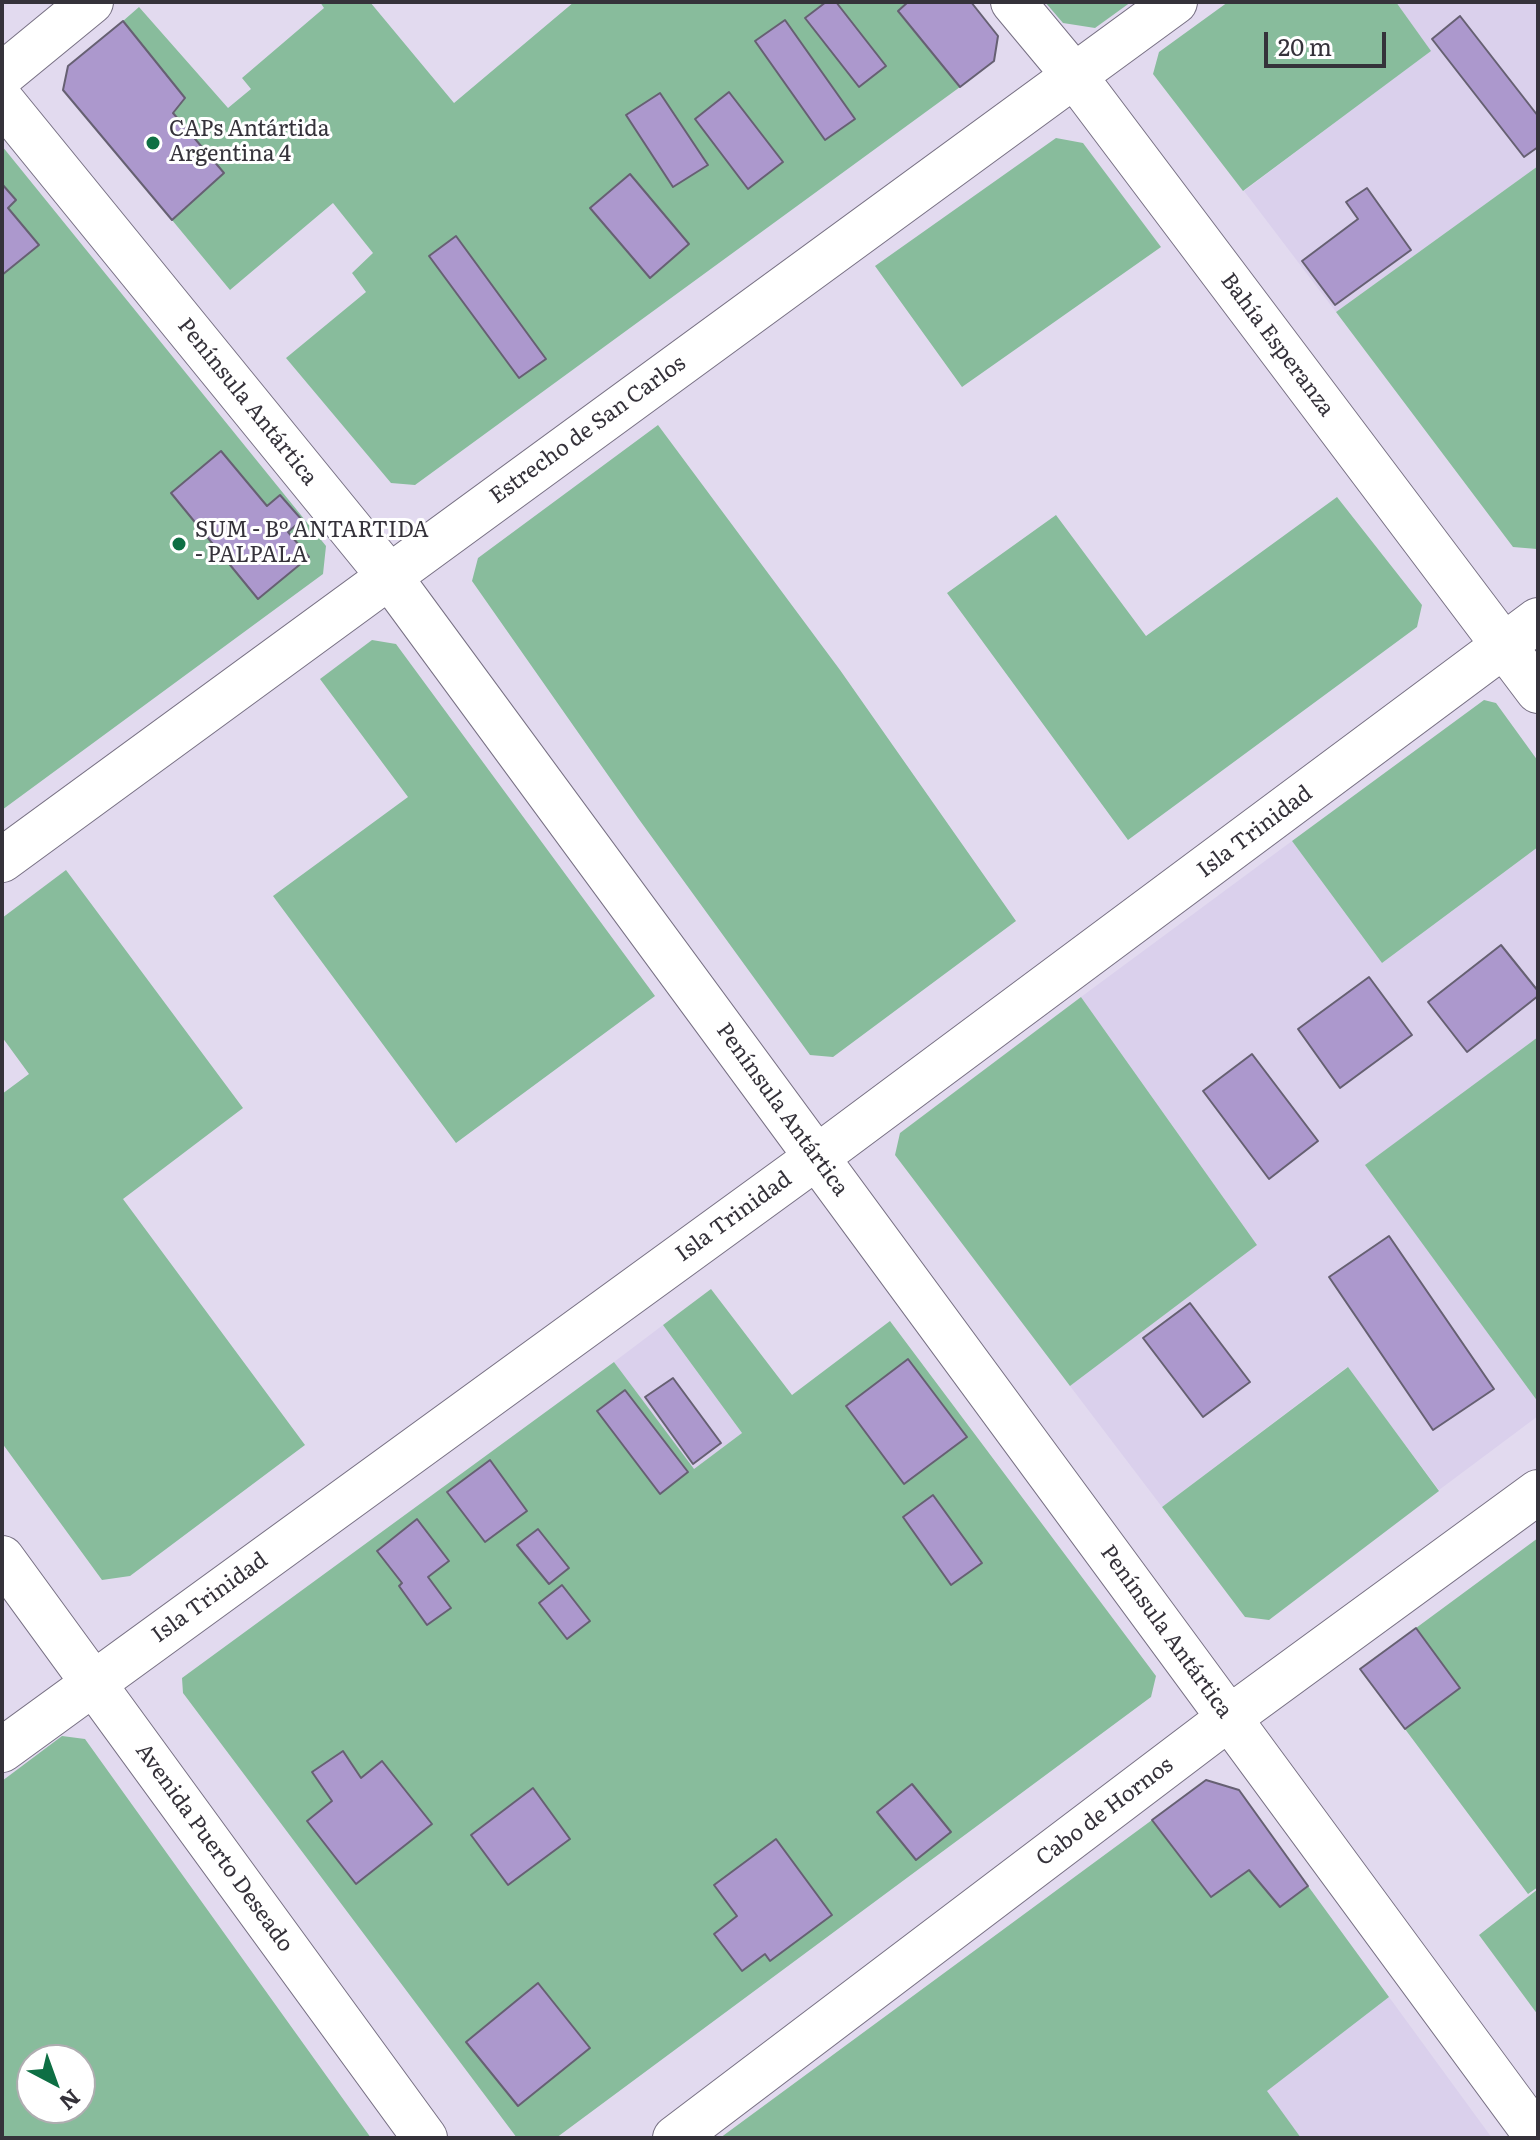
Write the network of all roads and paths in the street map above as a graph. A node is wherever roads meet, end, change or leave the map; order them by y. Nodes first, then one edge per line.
1 (91, 2) edge
2 (1013, 2) edge
3 (1175, 2) edge
4 (1073, 74) junction
5 (2, 75) edge
6 (2, 101) edge
7 (389, 576) junction
8 (1521, 633) edge
9 (1538, 691) edge
10 (2, 860) edge
11 (817, 1157) junction
12 (1538, 1492) edge
13 (2, 1558) edge
14 (93, 1682) junction
15 (1229, 1718) junction
16 (2, 1750) edge
17 (425, 2138) edge
18 (675, 2138) edge
19 (1538, 2138) edge

1 - 5 street
2 - 4 street, Bahía Esperanza
3 - 4 street, Estrecho de San Carlos
4 - 7 street, Estrecho de San Carlos
4 - 8 street, Bahía Esperanza
6 - 7 street, Península Antártica
7 - 10 street, Estrecho de San Carlos
7 - 11 street, Península Antártica
8 - 9 street, Bahía Esperanza
8 - 11 street, Isla Trinidad
11 - 14 street, Isla Trinidad
11 - 15 street, Península Antártica
12 - 15 street, Cabo de Hornos
13 - 14 street, Avenida Puerto Deseado
14 - 16 street, Isla Trinidad
14 - 17 street, Avenida Puerto Deseado
15 - 18 street, Cabo de Hornos
15 - 19 street, Península Antártica

